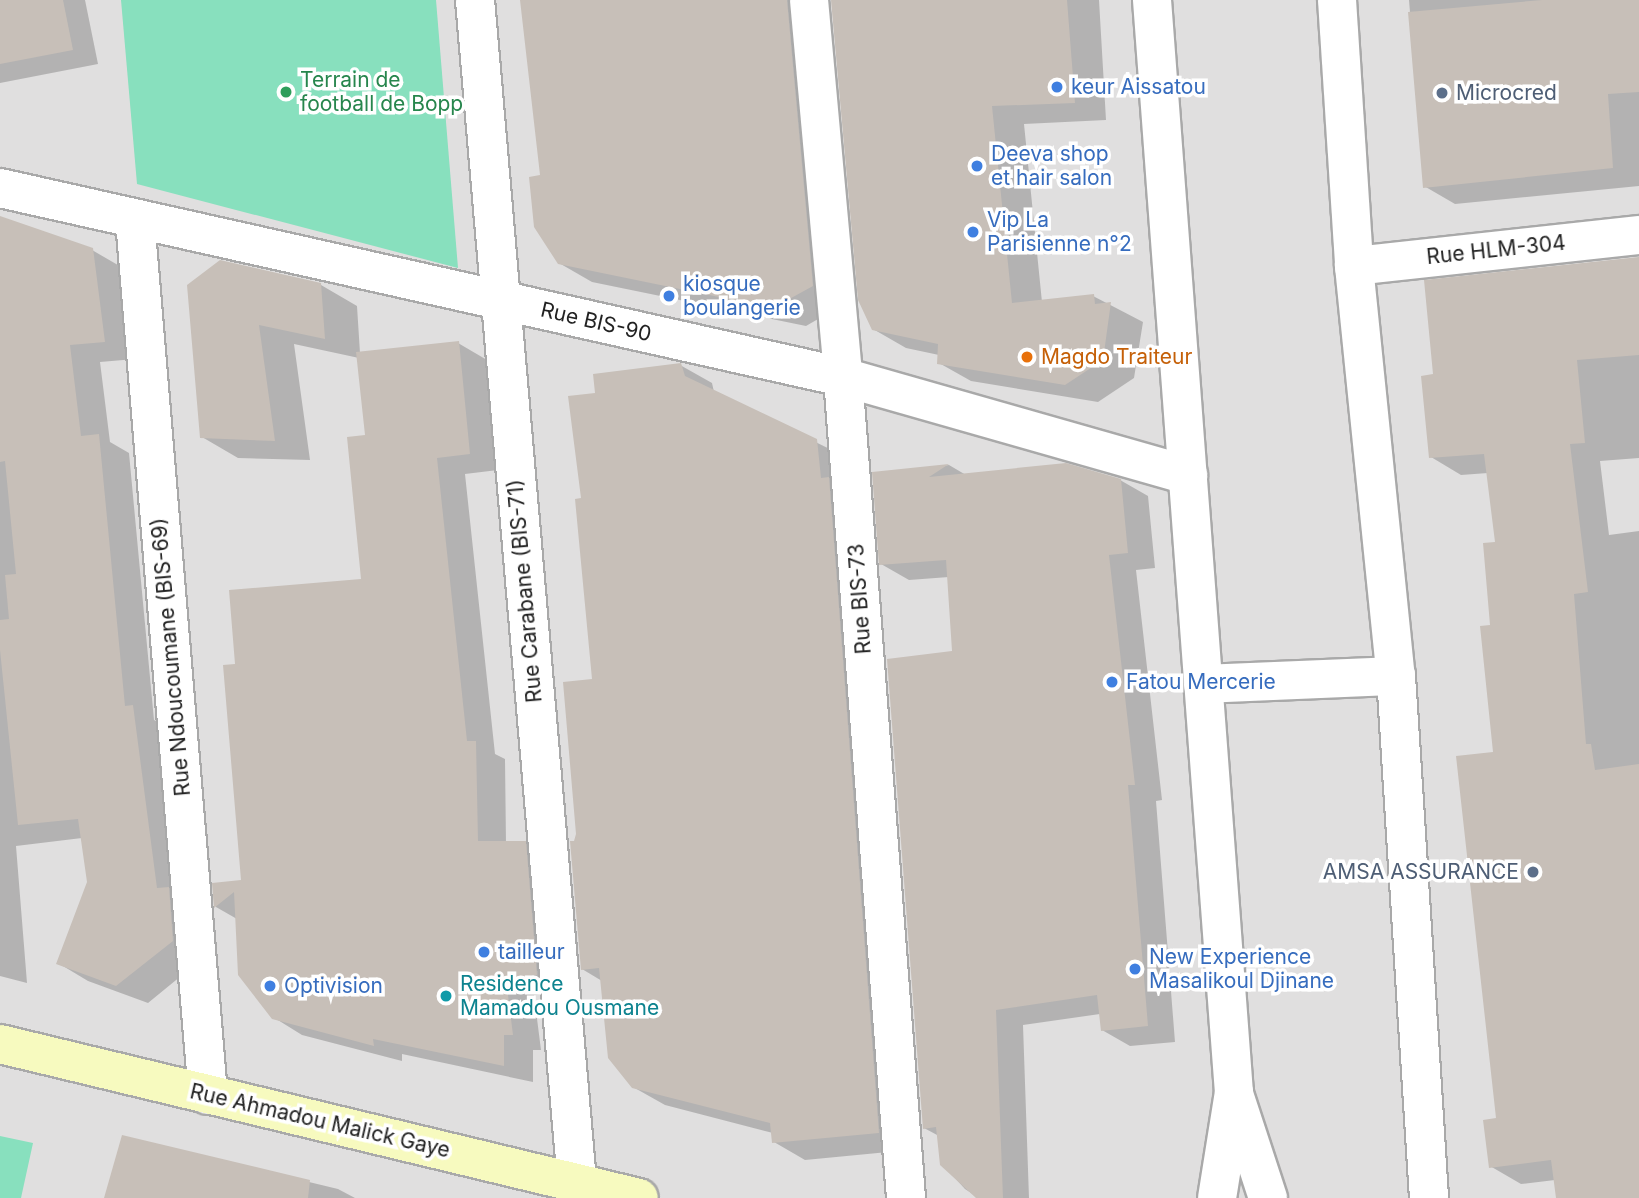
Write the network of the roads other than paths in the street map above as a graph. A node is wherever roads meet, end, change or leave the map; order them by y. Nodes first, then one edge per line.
1 (475, 0) edge
2 (809, 0) edge
3 (1152, 0) edge
4 (1337, 0) edge
5 (0, 188) edge
6 (135, 219) junction
7 (1639, 235) edge
8 (1354, 266) junction
9 (499, 300) junction
10 (843, 377) junction
11 (1188, 475) junction
12 (1395, 677) junction
13 (1203, 684) junction
14 (0, 1044) edge
15 (1234, 1092) junction
16 (208, 1094) junction
17 (577, 1182) junction
18 (639, 1198) edge
19 (906, 1198) edge
20 (1217, 1198) edge
21 (1268, 1198) edge
22 (1429, 1198) edge

1 - 9 street, Rue Carabane (BIS-71)
2 - 10 street, Rue BIS-73
3 - 11 street
4 - 8 street
5 - 6 street, Rue BIS-90
6 - 9 street, Rue BIS-90
6 - 16 street, Rue Ndoucoumane (BIS-69)
7 - 8 street, Rue HLM-304
8 - 12 street
9 - 10 street, Rue BIS-90
9 - 17 street, Rue Carabane (BIS-71)
10 - 11 street, Rue BIS-90
10 - 19 street, Rue BIS-73
11 - 13 street
12 - 13 street
12 - 22 street
13 - 15 street
14 - 16 main road, Rue Ahmadou Malick Gaye
15 - 20 street
15 - 21 street
16 - 17 main road, Rue Ahmadou Malick Gaye
17 - 18 main road, Rue Ahmadou Malick Gaye

